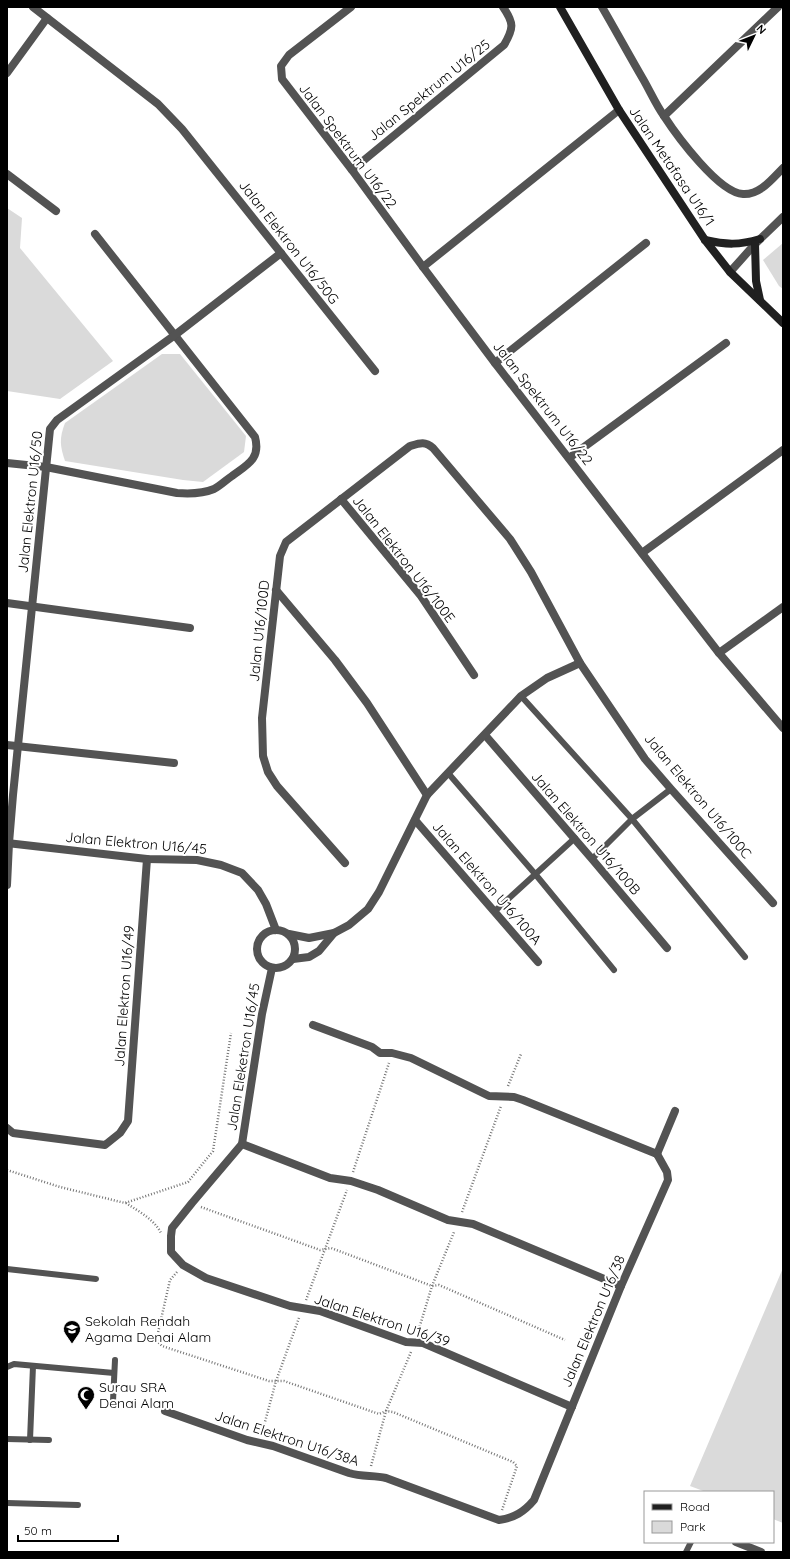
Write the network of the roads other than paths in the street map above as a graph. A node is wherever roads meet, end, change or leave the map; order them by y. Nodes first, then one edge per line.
1 (33, 7) edge
2 (351, 7) edge
3 (503, 7) edge
4 (560, 7) edge
5 (602, 7) edge
6 (778, 7) edge
7 (47, 18) junction
8 (7, 73) edge
9 (619, 110) junction
10 (664, 116) junction
11 (783, 168) edge
12 (352, 170) junction
13 (7, 174) edge
14 (56, 212) dead end
15 (783, 217) edge
16 (95, 234) dead end
17 (705, 240) junction
18 (758, 242) junction
19 (646, 243) dead end
20 (280, 253) junction
21 (423, 267) junction
22 (730, 272) junction
23 (760, 300) junction
24 (783, 323) edge
25 (175, 335) junction
26 (726, 343) dead end
27 (495, 363) junction
28 (375, 371) dead end
29 (420, 443) joint
30 (783, 450) edge
31 (569, 458) junction
32 (7, 463) edge
33 (46, 467) junction
34 (341, 499) junction
35 (642, 553) junction
36 (276, 590) junction
37 (7, 603) edge
38 (31, 606) junction
39 (783, 607) edge
40 (190, 628) dead end
41 (719, 653) junction
42 (580, 664) junction
43 (474, 675) dead end
44 (521, 696) junction
45 (783, 728) edge
46 (485, 735) junction
47 (7, 745) edge
48 (18, 746) junction
49 (174, 762) dead end
50 (448, 773) junction
51 (671, 789) junction
52 (427, 795) junction
53 (632, 819) junction
54 (415, 820) junction
55 (574, 838) junction
56 (8, 843) edge
57 (592, 858) junction
58 (147, 859) junction
59 (345, 863) dead end
60 (536, 874) junction
61 (7, 885) edge
62 (773, 903) dead end
63 (495, 911) junction
64 (276, 930) junction
65 (334, 933) junction
66 (289, 934) junction
67 (667, 948) dead end
68 (745, 957) dead end
69 (293, 959) junction
70 (538, 962) dead end
71 (272, 968) junction
72 (614, 970) dead end
73 (313, 1025) dead end
74 (675, 1111) dead end
75 (7, 1128) edge
76 (242, 1144) junction
77 (657, 1154) junction
78 (183, 1265) joint
79 (7, 1269) edge
80 (96, 1279) dead end
81 (621, 1286) junction
82 (115, 1360) dead end
83 (7, 1366) edge
84 (33, 1366) junction
85 (114, 1373) junction
86 (113, 1401) dead end
87 (572, 1407) junction
88 (164, 1411) dead end
89 (7, 1439) edge
90 (30, 1440) junction
91 (49, 1440) dead end
92 (7, 1503) edge
93 (78, 1505) dead end
94 (499, 1520) joint
95 (690, 1543) edge
96 (738, 1543) edge
97 (686, 1552) edge
98 (761, 1552) edge

1 - 7 street, Jalan Elektron U16/50G
2 - 12 street, Jalan Spektrum U16/22
3 - 12 street, Jalan Spektrum U16/25
4 - 9 street, Jalan Metafasa U16/1
5 - 10 street
6 - 10 street
7 - 8 street
7 - 20 street, Jalan Elektron U16/50G
9 - 17 street, Jalan Metafasa U16/1
9 - 21 street
10 - 11 street
12 - 21 street, Jalan Spektrum U16/22
13 - 14 street
15 - 18 street
16 - 25 street
17 - 18 street
17 - 22 street, Jalan Metafasa U16/1
18 - 22 street
18 - 23 street
19 - 27 street
20 - 25 street, Jalan Elektron U16/50
20 - 28 street, Jalan Elektron U16/50G
21 - 27 street, Jalan Spektrum U16/22
22 - 23 street, Jalan Metafasa U16/1
23 - 24 street, Jalan Metafasa U16/1
25 - 33 street, Jalan Elektron U16/50
25 - 33 street
26 - 31 street
27 - 31 street, Jalan Spektrum U16/22
29 - 34 street, Jalan U16/100D
29 - 42 street, Jalan Elektron U16/100C
30 - 35 street
31 - 35 street, Jalan Spektrum U16/22
32 - 33 street
33 - 38 street, Jalan Elektron U16/50
34 - 36 street, Jalan U16/100D
34 - 43 street, Jalan Elektron U16/100E
35 - 41 street, Jalan Spektrum U16/22
36 - 52 street
36 - 59 street, Jalan U16/100D
37 - 38 street
38 - 40 street
38 - 48 street, Jalan Elektron U16/50
39 - 41 street
41 - 45 street, Jalan Spektrum U16/22
42 - 44 street
42 - 51 street, Jalan Elektron U16/100C
44 - 46 street
44 - 53 lane
46 - 50 street
46 - 55 street, Jalan Elektron U16/100B
47 - 48 street
48 - 49 street
48 - 56 street, Jalan Elektron U16/50
50 - 52 street
50 - 60 lane
51 - 53 lane
51 - 62 street, Jalan Elektron U16/100C
52 - 54 street
53 - 57 lane
53 - 68 lane
54 - 63 street, Jalan Elektron U16/100A
54 - 65 street
55 - 57 street, Jalan Elektron U16/100B
55 - 60 lane
56 - 58 street, Jalan Elektron U16/45
56 - 61 street, Jalan Elektron U16/50
57 - 67 street, Jalan Elektron U16/100B
58 - 64 street, Jalan Elektron U16/45
58 - 75 street, Jalan Elektron U16/49
60 - 63 lane
60 - 72 lane
63 - 70 street, Jalan Elektron U16/100A
64 - 66 street
64 - 71 street
65 - 66 street
65 - 69 street
66 - 69 street
69 - 71 street
71 - 76 street, Jalan Eleketron U16/45
73 - 77 street
74 - 77 street
76 - 78 street, Jalan Eleketron U16/45
76 - 81 street
77 - 81 street, Jalan Elektron U16/38
78 - 87 street, Jalan Elektron U16/39
79 - 80 lane
81 - 87 street, Jalan Elektron U16/38
82 - 85 lane
83 - 84 lane
84 - 85 lane
84 - 90 lane
85 - 86 lane
87 - 94 street, Jalan Elektron U16/38
88 - 94 street, Jalan Elektron U16/38A
89 - 90 lane
90 - 91 lane
92 - 93 lane
95 - 97 lane
96 - 98 street

